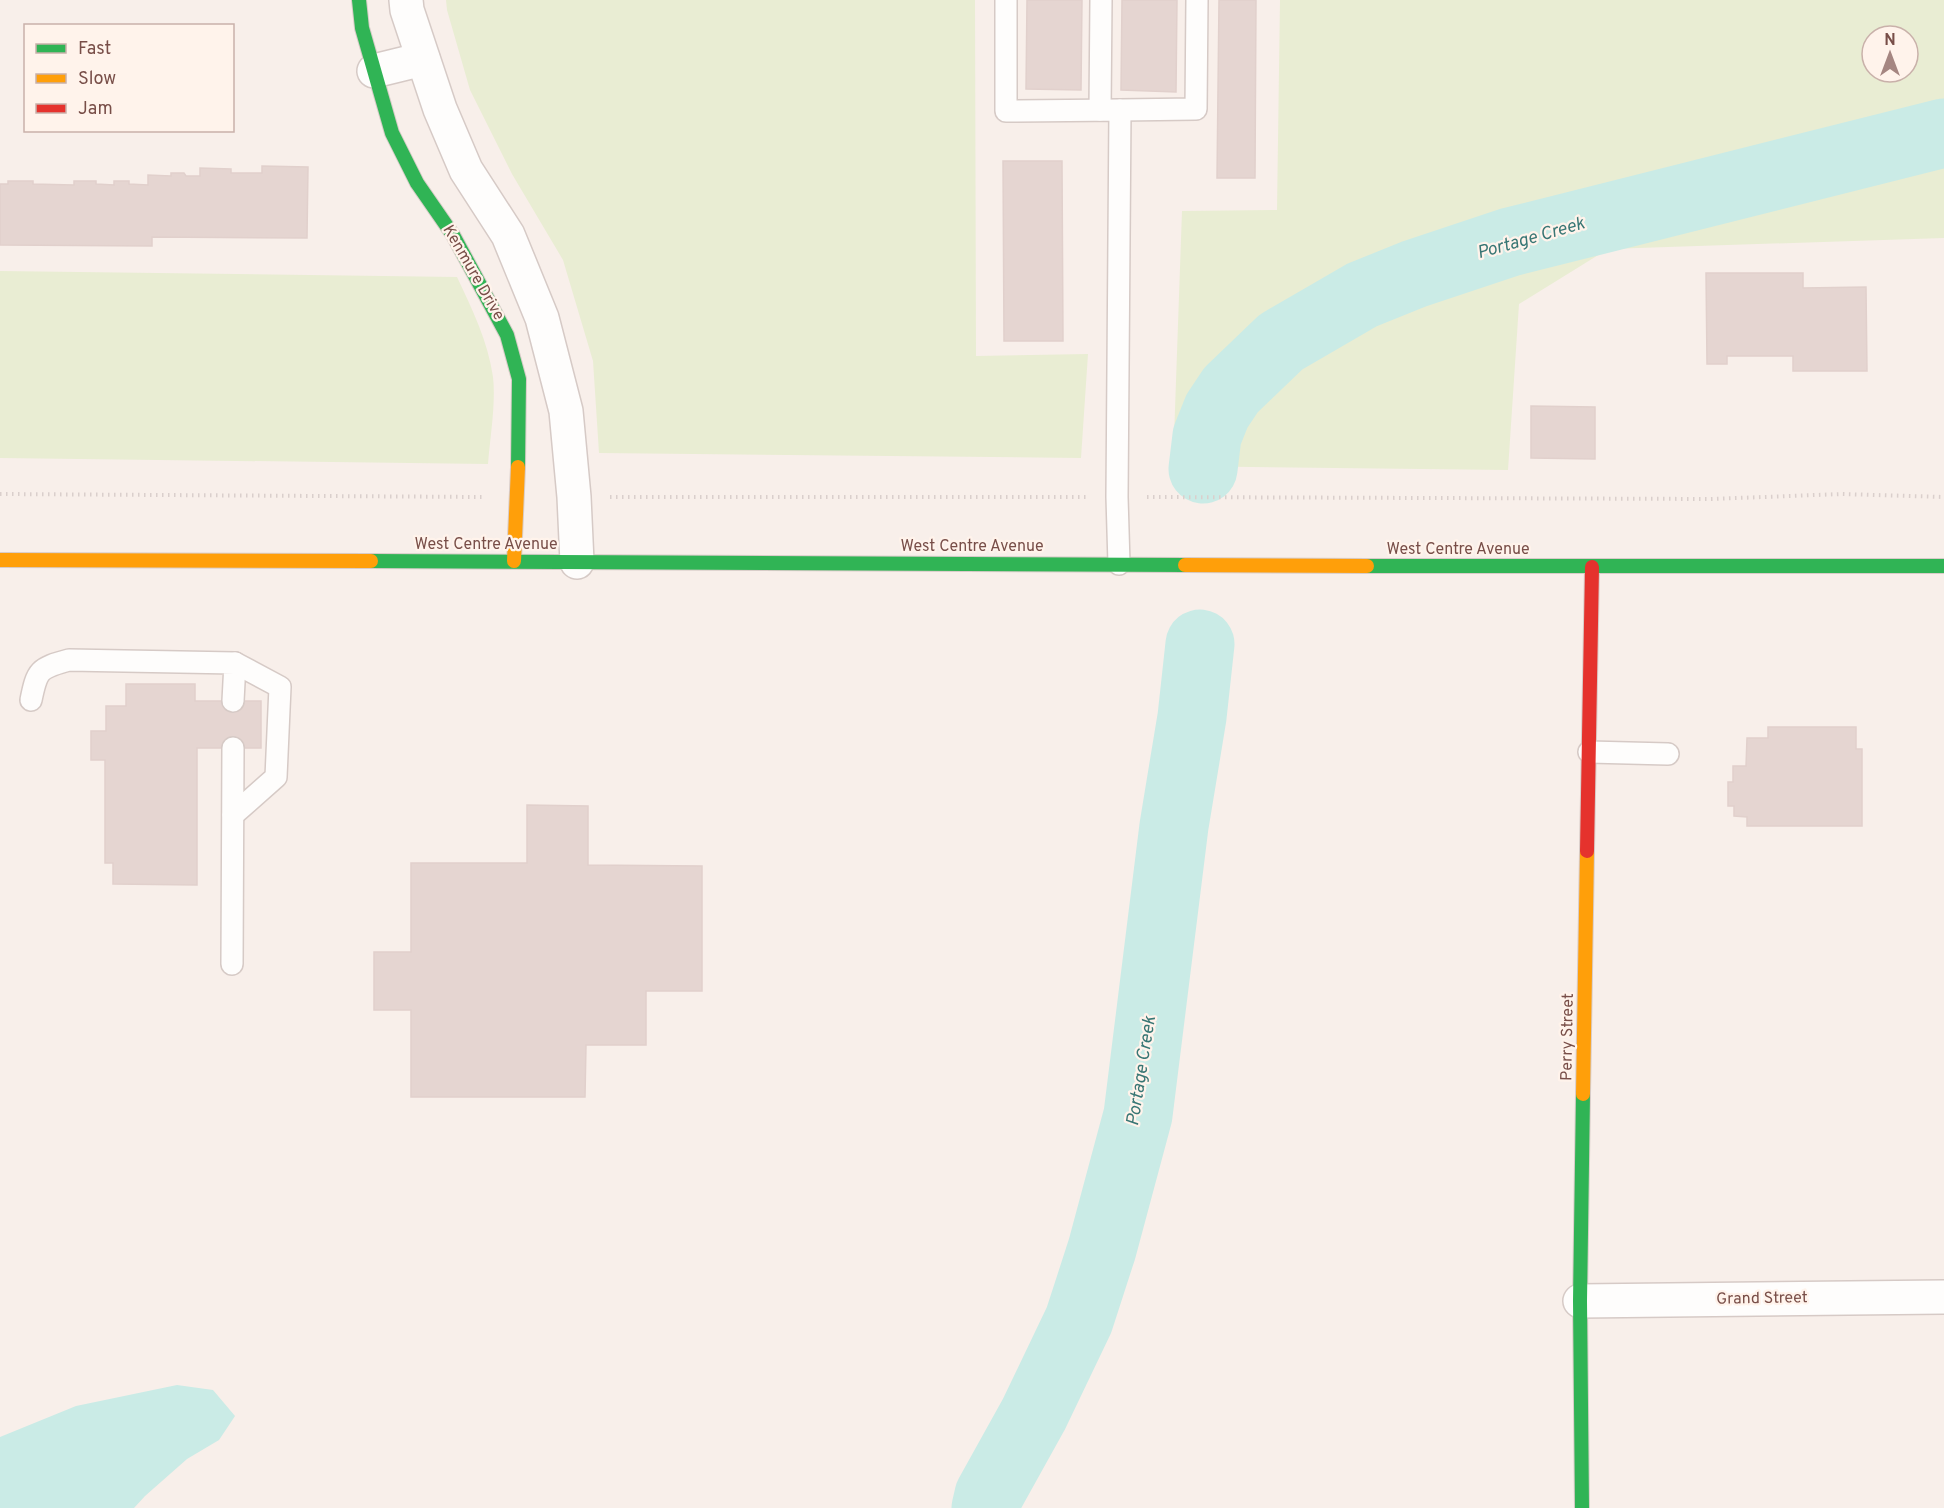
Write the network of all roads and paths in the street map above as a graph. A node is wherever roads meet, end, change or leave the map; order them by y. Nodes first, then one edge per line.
1 (359, 0) edge
2 (406, 0) edge
3 (1006, 0) edge
4 (1101, 0) edge
5 (1197, 0) edge
6 (423, 59) junction
7 (375, 71) junction
8 (1110, 110) junction
9 (0, 494) edge
10 (518, 497) junction
11 (574, 497) junction
12 (1944, 497) edge
13 (1117, 498) junction
14 (0, 560) edge
15 (514, 561) junction
16 (576, 562) junction
17 (1119, 564) junction
18 (1944, 566) edge
19 (1592, 567) junction
20 (235, 663) junction
21 (31, 700) dead end
22 (233, 701) dead end
23 (233, 748) dead end
24 (1589, 752) junction
25 (1668, 754) dead end
26 (233, 815) junction
27 (232, 964) dead end
28 (1944, 1297) edge
29 (1581, 1301) junction
30 (1582, 1508) edge

1 - 7 main road, Kenmure Drive
2 - 6 street
3 - 8 lane
4 - 8 lane
5 - 8 lane
6 - 7 street
6 - 11 street
7 - 10 main road, Kenmure Drive
8 - 13 lane
9 - 10 path
10 - 15 main road, Kenmure Drive
11 - 13 path
11 - 16 street
12 - 13 path
13 - 17 lane
14 - 15 main road, West Centre Avenue
15 - 16 main road, West Centre Avenue
16 - 17 main road, West Centre Avenue
17 - 19 main road, West Centre Avenue
18 - 19 main road, West Centre Avenue
19 - 24 main road, Perry Street
20 - 21 lane
20 - 22 lane
20 - 26 lane
23 - 26 lane
24 - 25 lane
24 - 29 main road, Perry Street
26 - 27 lane
28 - 29 street, Grand Street
29 - 30 main road, Perry Street

